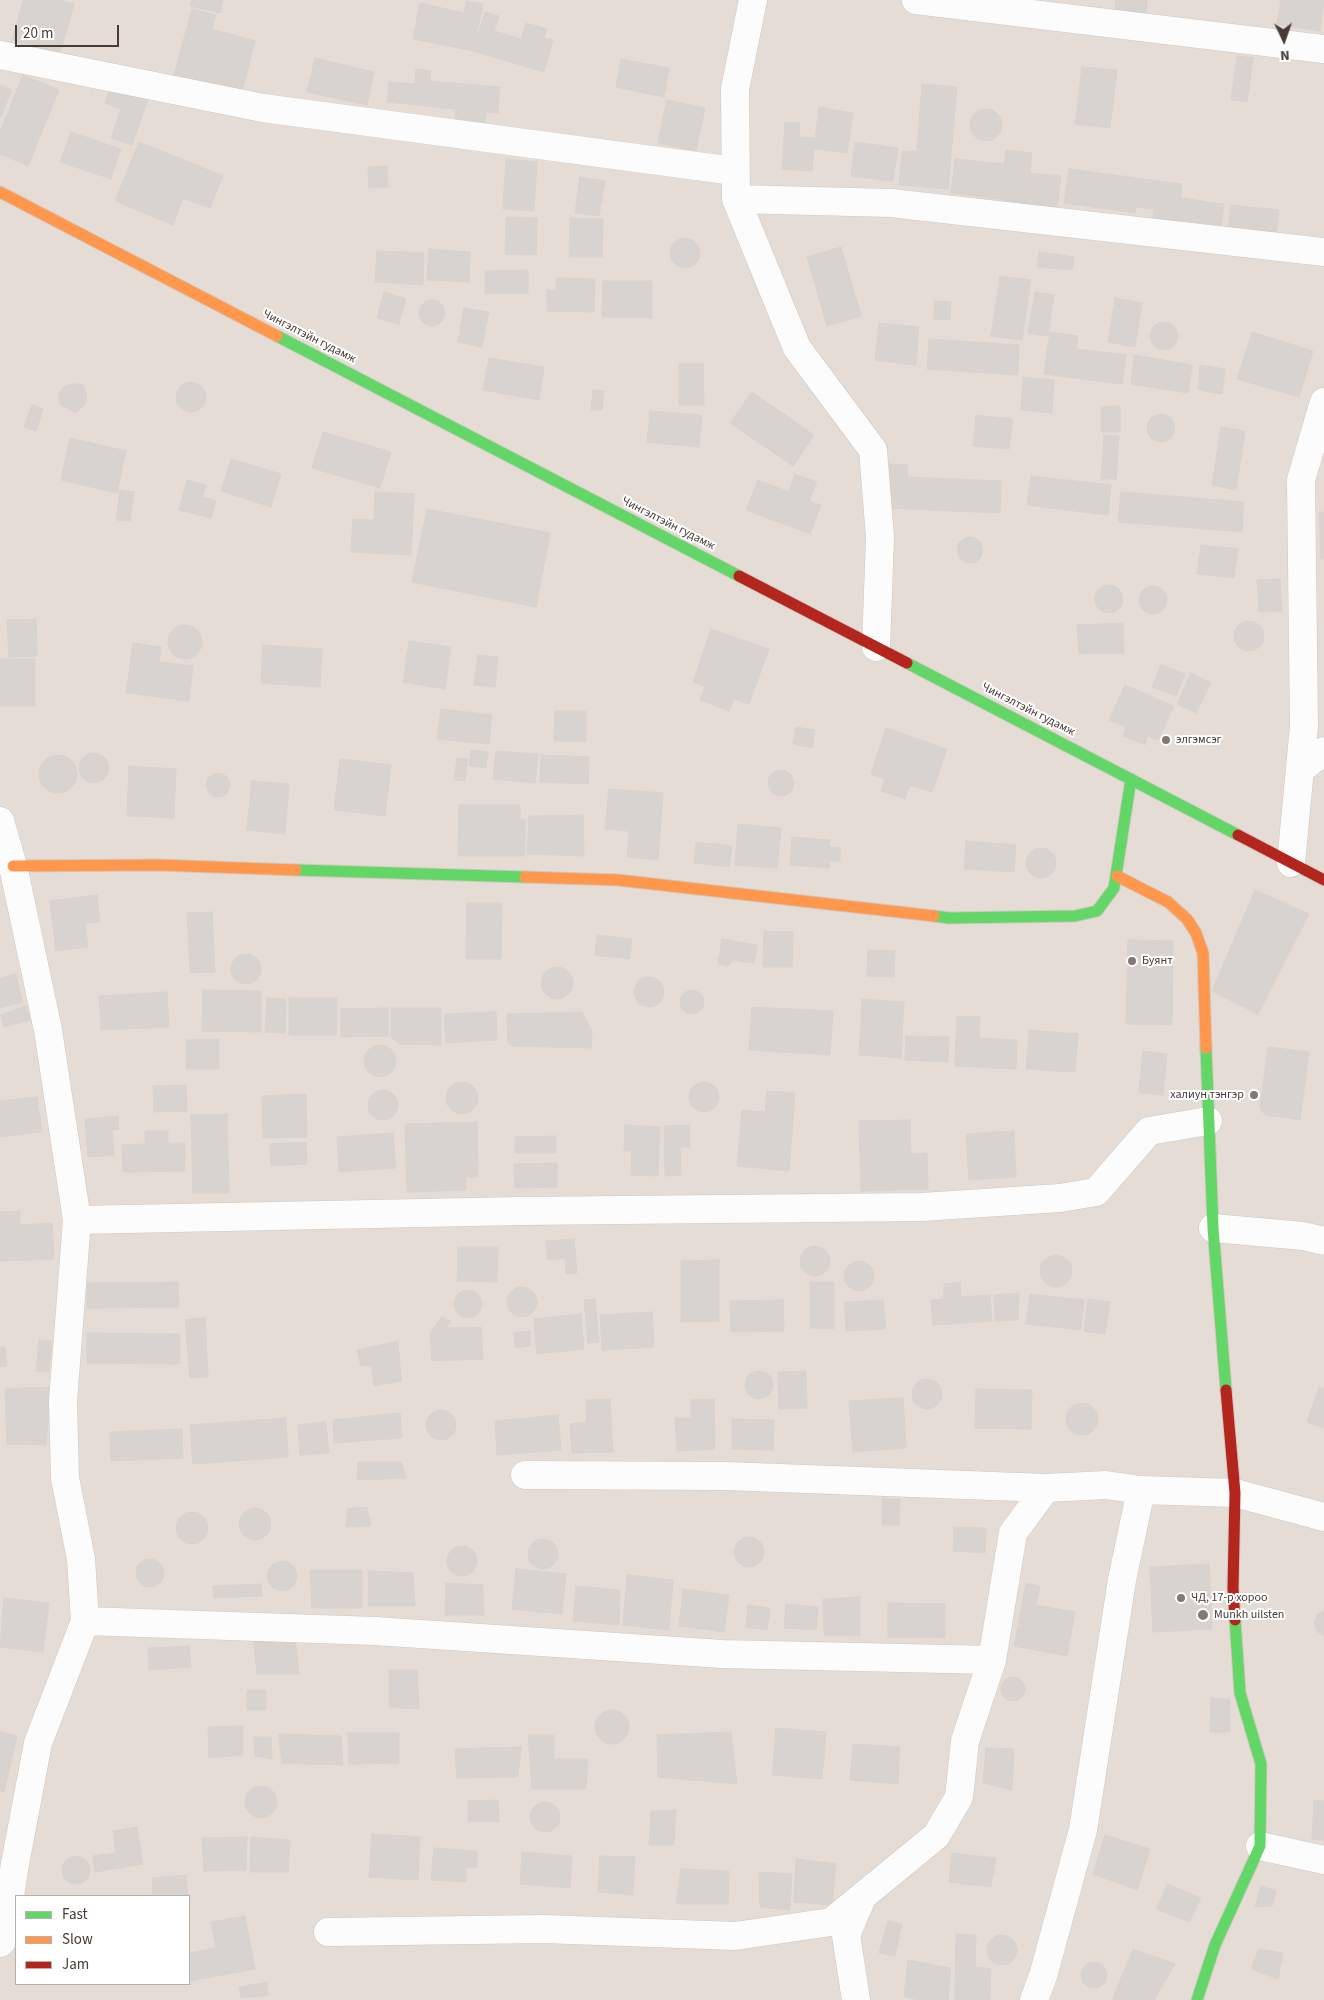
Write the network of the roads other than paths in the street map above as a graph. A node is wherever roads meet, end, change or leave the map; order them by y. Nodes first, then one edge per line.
1 (753, 0) edge
2 (916, 0) edge
3 (1324, 49) edge
4 (0, 55) edge
5 (734, 171) junction
6 (0, 192) edge
7 (736, 199) junction
8 (1324, 252) edge
9 (1324, 406) edge
10 (876, 647) junction
11 (1324, 750) edge
12 (1300, 770) junction
13 (1131, 780) junction
14 (0, 821) edge
15 (1292, 863) junction
16 (13, 866) junction
17 (1117, 876) junction
18 (1324, 880) edge
19 (1208, 1120) junction
20 (77, 1220) junction
21 (1213, 1228) junction
22 (1324, 1241) edge
23 (525, 1475) dead end
24 (1046, 1488) junction
25 (1141, 1490) junction
26 (1235, 1493) junction
27 (1324, 1517) edge
28 (85, 1620) junction
29 (992, 1660) junction
30 (1260, 1846) junction
31 (1324, 1860) edge
32 (862, 1898) junction
33 (328, 1932) dead end
34 (0, 1943) edge
35 (856, 2000) edge
36 (1034, 2000) edge
37 (1197, 2000) edge

1 - 5 street
2 - 3 street
4 - 5 street
5 - 7 street
6 - 10 street, Чингэлтэйн гудамж
7 - 8 street
7 - 10 street
9 - 12 street
10 - 13 street, Чингэлтэйн гудамж
11 - 12 street
12 - 15 street
13 - 15 street, Чингэлтэйн гудамж
13 - 17 street
14 - 16 street
15 - 18 street, Чингэлтэйн гудамж
16 - 17 street
16 - 20 street
17 - 19 street
19 - 20 street
19 - 21 street
20 - 28 street
21 - 22 street
21 - 26 street
23 - 24 street
24 - 25 street
24 - 29 street
25 - 26 street
25 - 36 street
26 - 27 street
26 - 30 street
28 - 29 street
28 - 34 street
29 - 32 street
30 - 31 street
30 - 37 street
32 - 33 street
32 - 35 street

